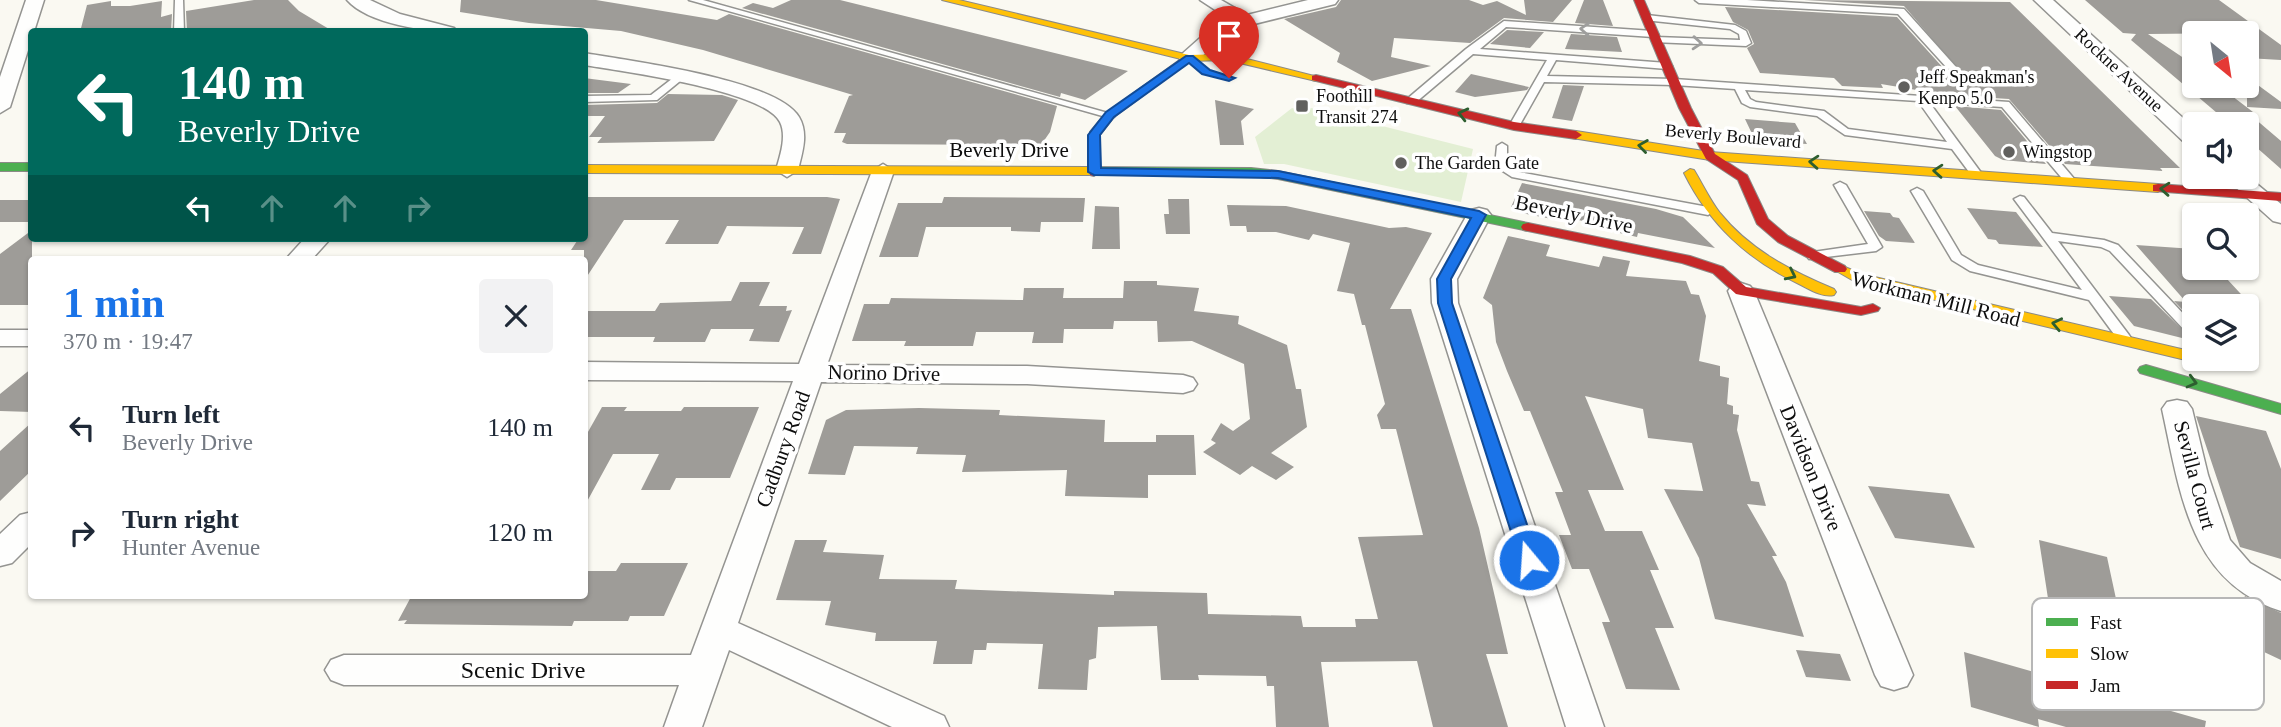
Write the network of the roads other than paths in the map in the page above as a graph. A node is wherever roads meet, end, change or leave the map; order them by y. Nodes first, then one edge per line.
1 (35, 0) edge
2 (178, 0) edge
3 (356, 0) edge
4 (693, 0) edge
5 (947, 0) edge
6 (1209, 0) edge
7 (1329, 0) edge
8 (1639, 0) edge
9 (1699, 0) edge
10 (2043, 0) edge
11 (1647, 18) junction
12 (1243, 20) junction
13 (179, 28) edge
14 (433, 28) edge
15 (1655, 37) junction
16 (1469, 51) junction
17 (1553, 57) junction
18 (1189, 58) junction
19 (588, 60) edge
20 (1667, 66) junction
21 (1951, 67) dead end
22 (1219, 75) dead end
23 (680, 77) junction
24 (1542, 79) junction
25 (1674, 82) junction
26 (1739, 87) junction
27 (588, 99) edge
28 (1922, 100) junction
29 (1411, 101) junction
30 (0, 107) edge
31 (1110, 115) junction
32 (1514, 126) junction
33 (2182, 128) edge
34 (1503, 146) dead end
35 (1955, 146) junction
36 (1710, 156) junction
37 (0, 167) edge
38 (28, 167) edge
39 (588, 170) edge
40 (787, 170) junction
41 (883, 171) junction
42 (1670, 171) dead end
43 (1094, 172) junction
44 (1690, 173) junction
45 (1976, 174) junction
46 (1743, 178) junction
47 (1766, 180) dead end
48 (2070, 181) junction
49 (1834, 185) joint
50 (1866, 187) dead end
51 (2247, 189) edge
52 (1911, 191) joint
53 (1943, 193) dead end
54 (2281, 197) edge
55 (2014, 199) joint
56 (2046, 201) dead end
57 (1708, 211) junction
58 (2269, 212) edge
59 (1479, 215) junction
60 (2048, 236) junction
61 (315, 242) edge
62 (1725, 244) junction
63 (301, 256) edge
64 (1812, 256) junction
65 (1685, 259) junction
66 (1717, 270) joint
67 (1741, 291) junction
68 (2094, 297) junction
69 (2182, 319) edge
70 (0, 338) edge
71 (28, 338) edge
72 (2124, 338) junction
73 (2182, 354) edge
74 (588, 371) edge
75 (811, 372) junction
76 (1183, 384) dead end
77 (2281, 409) edge
78 (2177, 410) dead end
79 (28, 527) edge
80 (0, 554) edge
81 (2281, 598) edge
82 (718, 629) junction
83 (344, 670) dead end
84 (703, 670) junction
85 (1894, 675) dead end
86 (683, 727) edge
87 (930, 727) edge
88 (1585, 727) edge

1 - 30 street
2 - 13 lane
3 - 14 street
4 - 31 lane
5 - 18 main road, Beverly Boulevard
6 - 12 street
7 - 12 street
8 - 11 main road
9 - 21 lane
10 - 33 street, Rockne Avenue
11 - 15 main road
15 -> 11 lane
12 - 18 street
15 -> 16 lane
15 - 20 main road
16 - 17 lane
16 - 29 lane
17 - 20 lane
17 - 24 lane
18 - 22 main road, Beverly Boulevard
18 - 29 main road, Beverly Boulevard
18 - 31 main road
19 - 23 street
20 - 25 main road
23 - 27 lane
23 - 40 street
24 - 25 lane
24 - 32 lane
25 - 26 lane
25 - 36 main road
26 - 28 lane
26 - 35 lane
28 - 35 lane
28 - 48 lane
32 -> 29 main road, Beverly Boulevard
31 - 43 main road
36 -> 32 main road, Beverly Boulevard
34 - 57 lane
35 - 45 lane
36 - 44 main road
45 -> 36 main road, Beverly Boulevard
36 - 46 main road
37 - 38 main road
39 - 40 main road, Beverly Drive
40 - 41 main road, Beverly Drive
41 - 43 main road, Beverly Drive
41 - 75 street, Cadbury Road
42 - 44 main road, Beverly Boulevard
43 - 59 main road, Beverly Drive
44 - 46 main road, Beverly Boulevard
44 - 57 main road, Workman Mill Road
45 - 48 main road, Beverly Boulevard
46 - 47 main road, Beverly Boulevard
46 - 64 main road, Workman Mill Road
58 -> 48 main road, Beverly Boulevard
49 - 50 main road
49 - 64 lane
51 - 58 street
52 - 53 main road
52 - 68 lane
54 - 58 main road, Beverly Boulevard
55 - 56 main road
55 - 60 lane
57 - 62 main road, Workman Mill Road
59 - 65 main road, Beverly Drive
59 - 88 street
60 - 68 lane
60 - 69 lane
61 - 63 street
62 - 65 main road
62 -> 67 main road, Workman Mill Road
72 -> 64 main road, Workman Mill Road
65 - 66 main road, Beverly Drive
66 - 67 main road, Davidson Drive
67 - 85 street, Davidson Drive
68 - 72 lane
70 - 71 street
72 - 73 main road, Workman Mill Road
72 -> 77 main road
74 - 75 street, Norino Drive
75 - 76 street, Norino Drive
75 - 82 street, Cadbury Road
78 - 81 street, Sevilla Court
79 - 80 street
82 - 84 street, Cadbury Road
82 - 87 street
83 - 84 street, Scenic Drive
84 - 86 street, Cadbury Road

